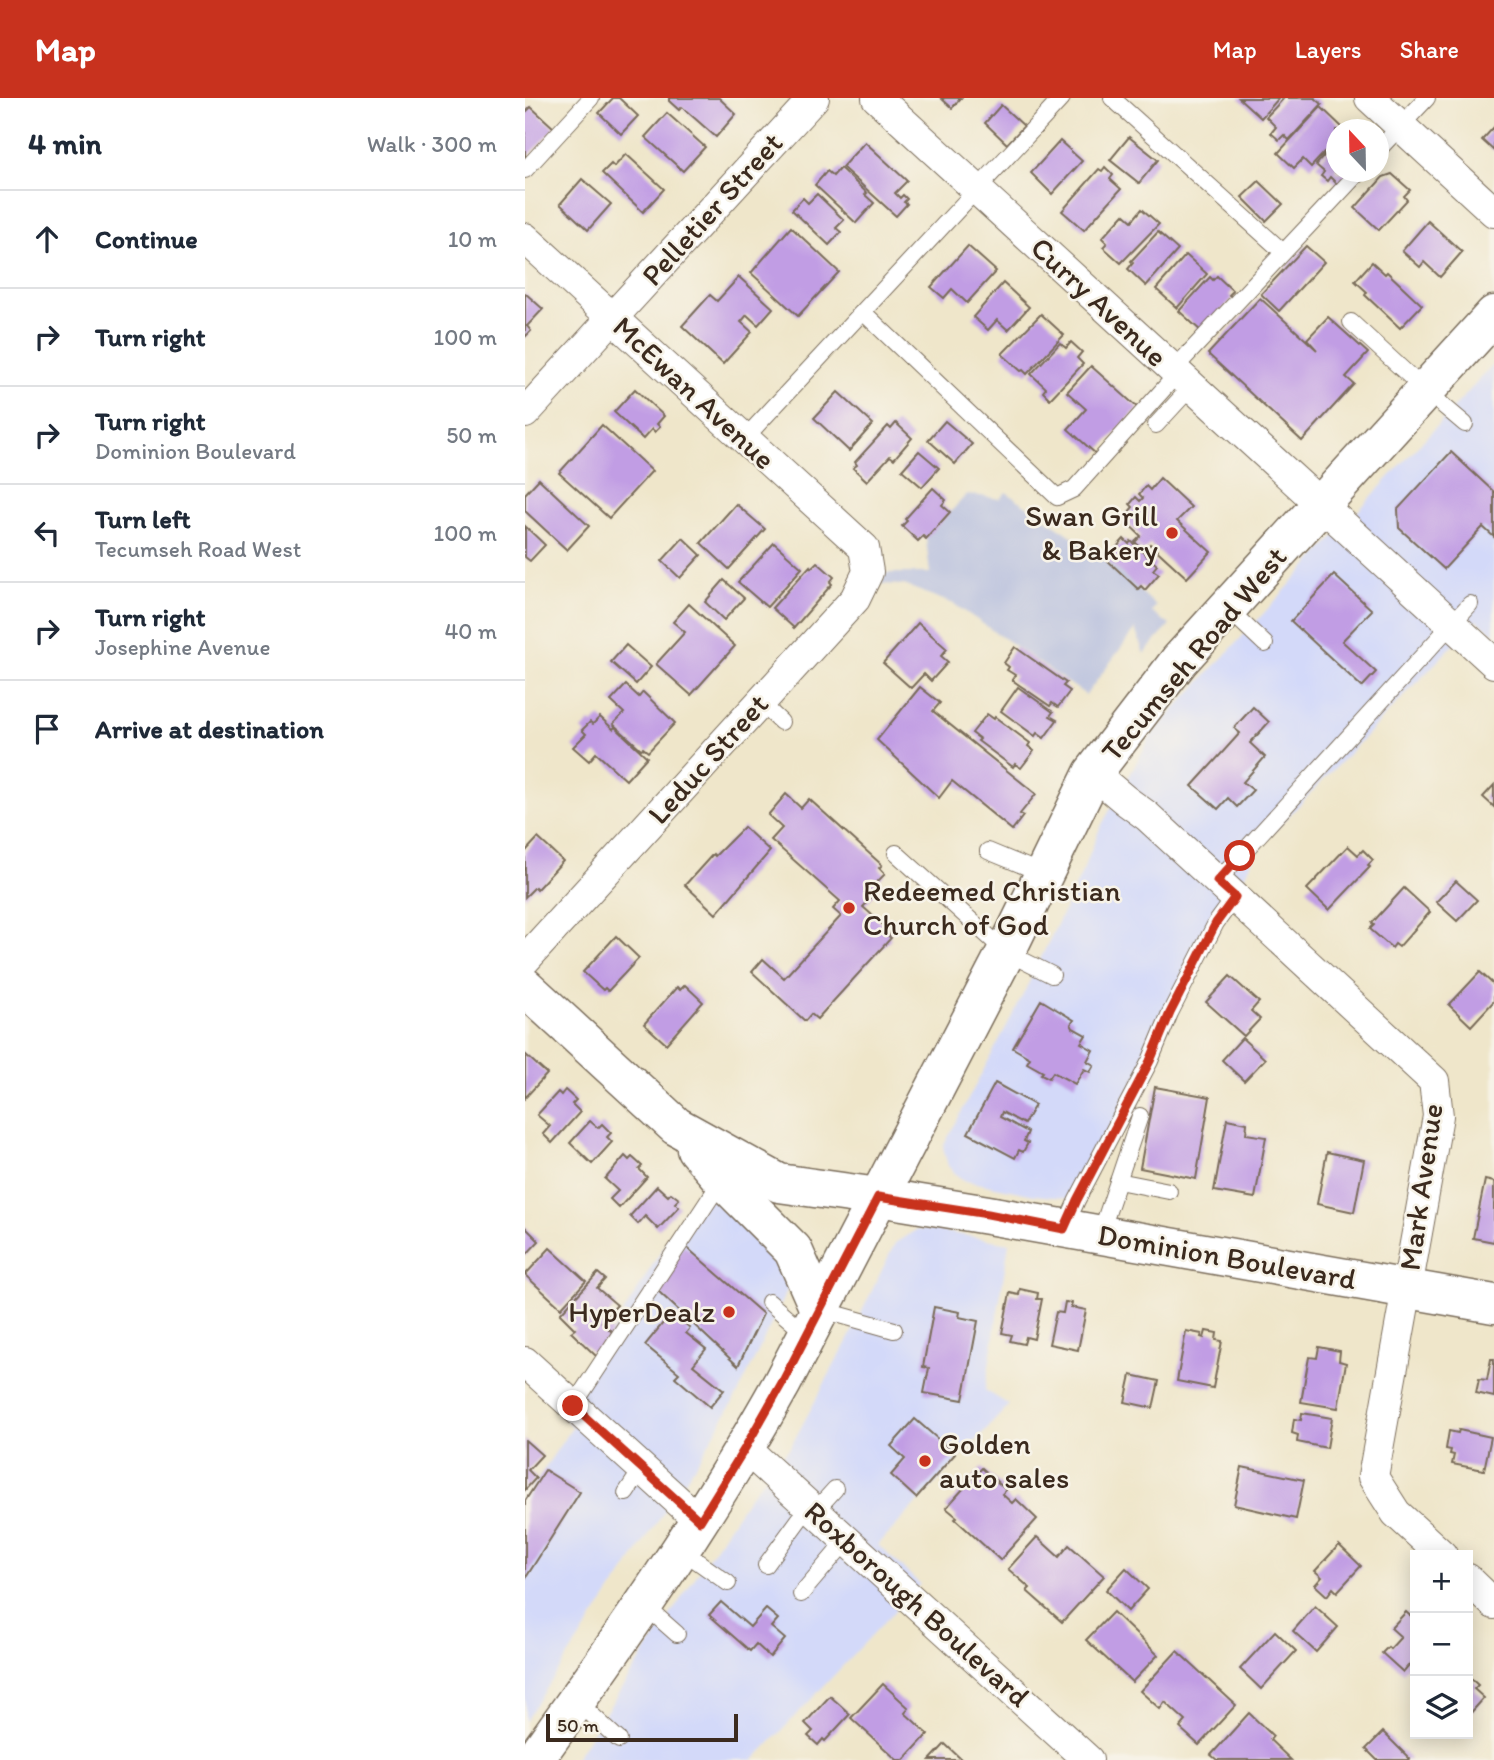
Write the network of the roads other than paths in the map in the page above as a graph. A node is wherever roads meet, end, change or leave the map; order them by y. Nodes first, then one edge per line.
1 (591, 98) edge
2 (814, 98) edge
3 (877, 98) edge
4 (1062, 98) edge
5 (1112, 98) edge
6 (1370, 98) edge
7 (1427, 98) edge
8 (1401, 126) junction
9 (1389, 139) edge
10 (525, 170) edge
11 (1349, 182) edge
12 (977, 190) junction
13 (1494, 212) edge
14 (525, 238) edge
15 (1283, 251) junction
16 (863, 312) junction
17 (613, 318) junction
18 (1351, 322) dead end
19 (1486, 330) edge
20 (1180, 377) junction
21 (1426, 391) junction
22 (525, 413) edge
23 (1465, 424) dead end
24 (1156, 425) dead end
25 (744, 439) junction
26 (1321, 505) junction
27 (864, 548) joint
28 (1227, 608) junction
29 (1461, 614) junction
30 (1265, 644) dead end
31 (1494, 663) edge
32 (1093, 773) junction
33 (988, 851) dead end
34 (896, 853) dead end
35 (1044, 874) junction
36 (1226, 889) junction
37 (1006, 952) junction
38 (525, 960) edge
39 (1052, 975) dead end
40 (525, 987) edge
41 (1140, 1116) dead end
42 (676, 1126) junction
43 (722, 1179) junction
44 (1118, 1181) junction
45 (1169, 1191) dead end
46 (878, 1197) junction
47 (1064, 1229) junction
48 (1100, 1235) junction
49 (1407, 1288) junction
50 (769, 1302) dead end
51 (1494, 1304) edge
52 (813, 1322) junction
53 (894, 1330) dead end
54 (525, 1362) edge
55 (573, 1406) junction
56 (745, 1448) junction
57 (835, 1489) dead end
58 (812, 1508) junction
59 (690, 1535) junction
60 (847, 1541) junction
61 (1436, 1550) edge
62 (765, 1565) dead end
63 (728, 1583) dead end
64 (1473, 1584) edge
65 (801, 1594) dead end
66 (643, 1604) junction
67 (1494, 1604) edge
68 (677, 1634) dead end
69 (576, 1701) junction
70 (619, 1740) dead end
71 (534, 1760) edge
72 (1088, 1760) edge

1 - 10 lane
2 - 17 street, Pelletier Street
3 - 12 street, Curry Avenue
4 - 12 lane
5 - 15 lane
6 - 8 street
7 - 8 lane
8 - 9 lane
8 - 13 street
11 - 15 lane
12 - 16 lane
12 - 20 street, Curry Avenue
14 - 17 street, McEwan Avenue
15 - 20 lane
16 - 20 lane
16 - 25 lane
17 - 22 street, Pelletier Street
17 - 25 street, McEwan Avenue
18 - 21 lane
19 - 21 main road, Tecumseh Road West
20 - 24 lane
20 - 26 street, Curry Avenue
21 - 23 lane
21 - 26 main road, Tecumseh Road West
25 - 27 street, McEwan Avenue
26 - 28 main road, Tecumseh Road West
26 - 29 street, Curry Avenue
27 - 38 street, Leduc Street
28 - 30 lane
28 - 32 main road, Tecumseh Road West
29 - 31 street, Curry Avenue
29 - 36 lane
32 - 35 main road, Tecumseh Road West
32 - 36 street, Mark Avenue
33 - 35 lane
34 - 37 lane
35 - 37 main road, Tecumseh Road West
36 - 47 lane
36 - 49 street, Mark Avenue
37 - 39 lane
37 - 46 main road, Tecumseh Road West
40 - 42 main road
41 - 44 lane
42 - 43 main road
42 - 46 main road, Dominion Boulevard
43 - 52 main road
43 - 55 lane
44 - 45 lane
44 - 48 lane
46 - 47 main road, Dominion Boulevard
46 - 52 main road, Tecumseh Road West
47 - 48 main road, Dominion Boulevard
48 - 49 main road, Dominion Boulevard
49 - 51 main road, Dominion Boulevard
49 - 61 street, Mark Avenue
50 - 52 lane
52 - 53 lane
52 - 56 main road, Tecumseh Road West
54 - 55 street
55 - 59 street
56 - 58 street, Roxborough Boulevard
56 - 59 main road, Tecumseh Road West
57 - 58 lane
58 - 60 street, Roxborough Boulevard
58 - 62 lane
59 - 63 lane
59 - 66 main road, Tecumseh Road West
60 - 65 lane
60 - 72 street, Roxborough Boulevard
64 - 67 street
66 - 68 lane
66 - 69 main road, Tecumseh Road West
69 - 70 lane
69 - 71 main road, Tecumseh Road West

